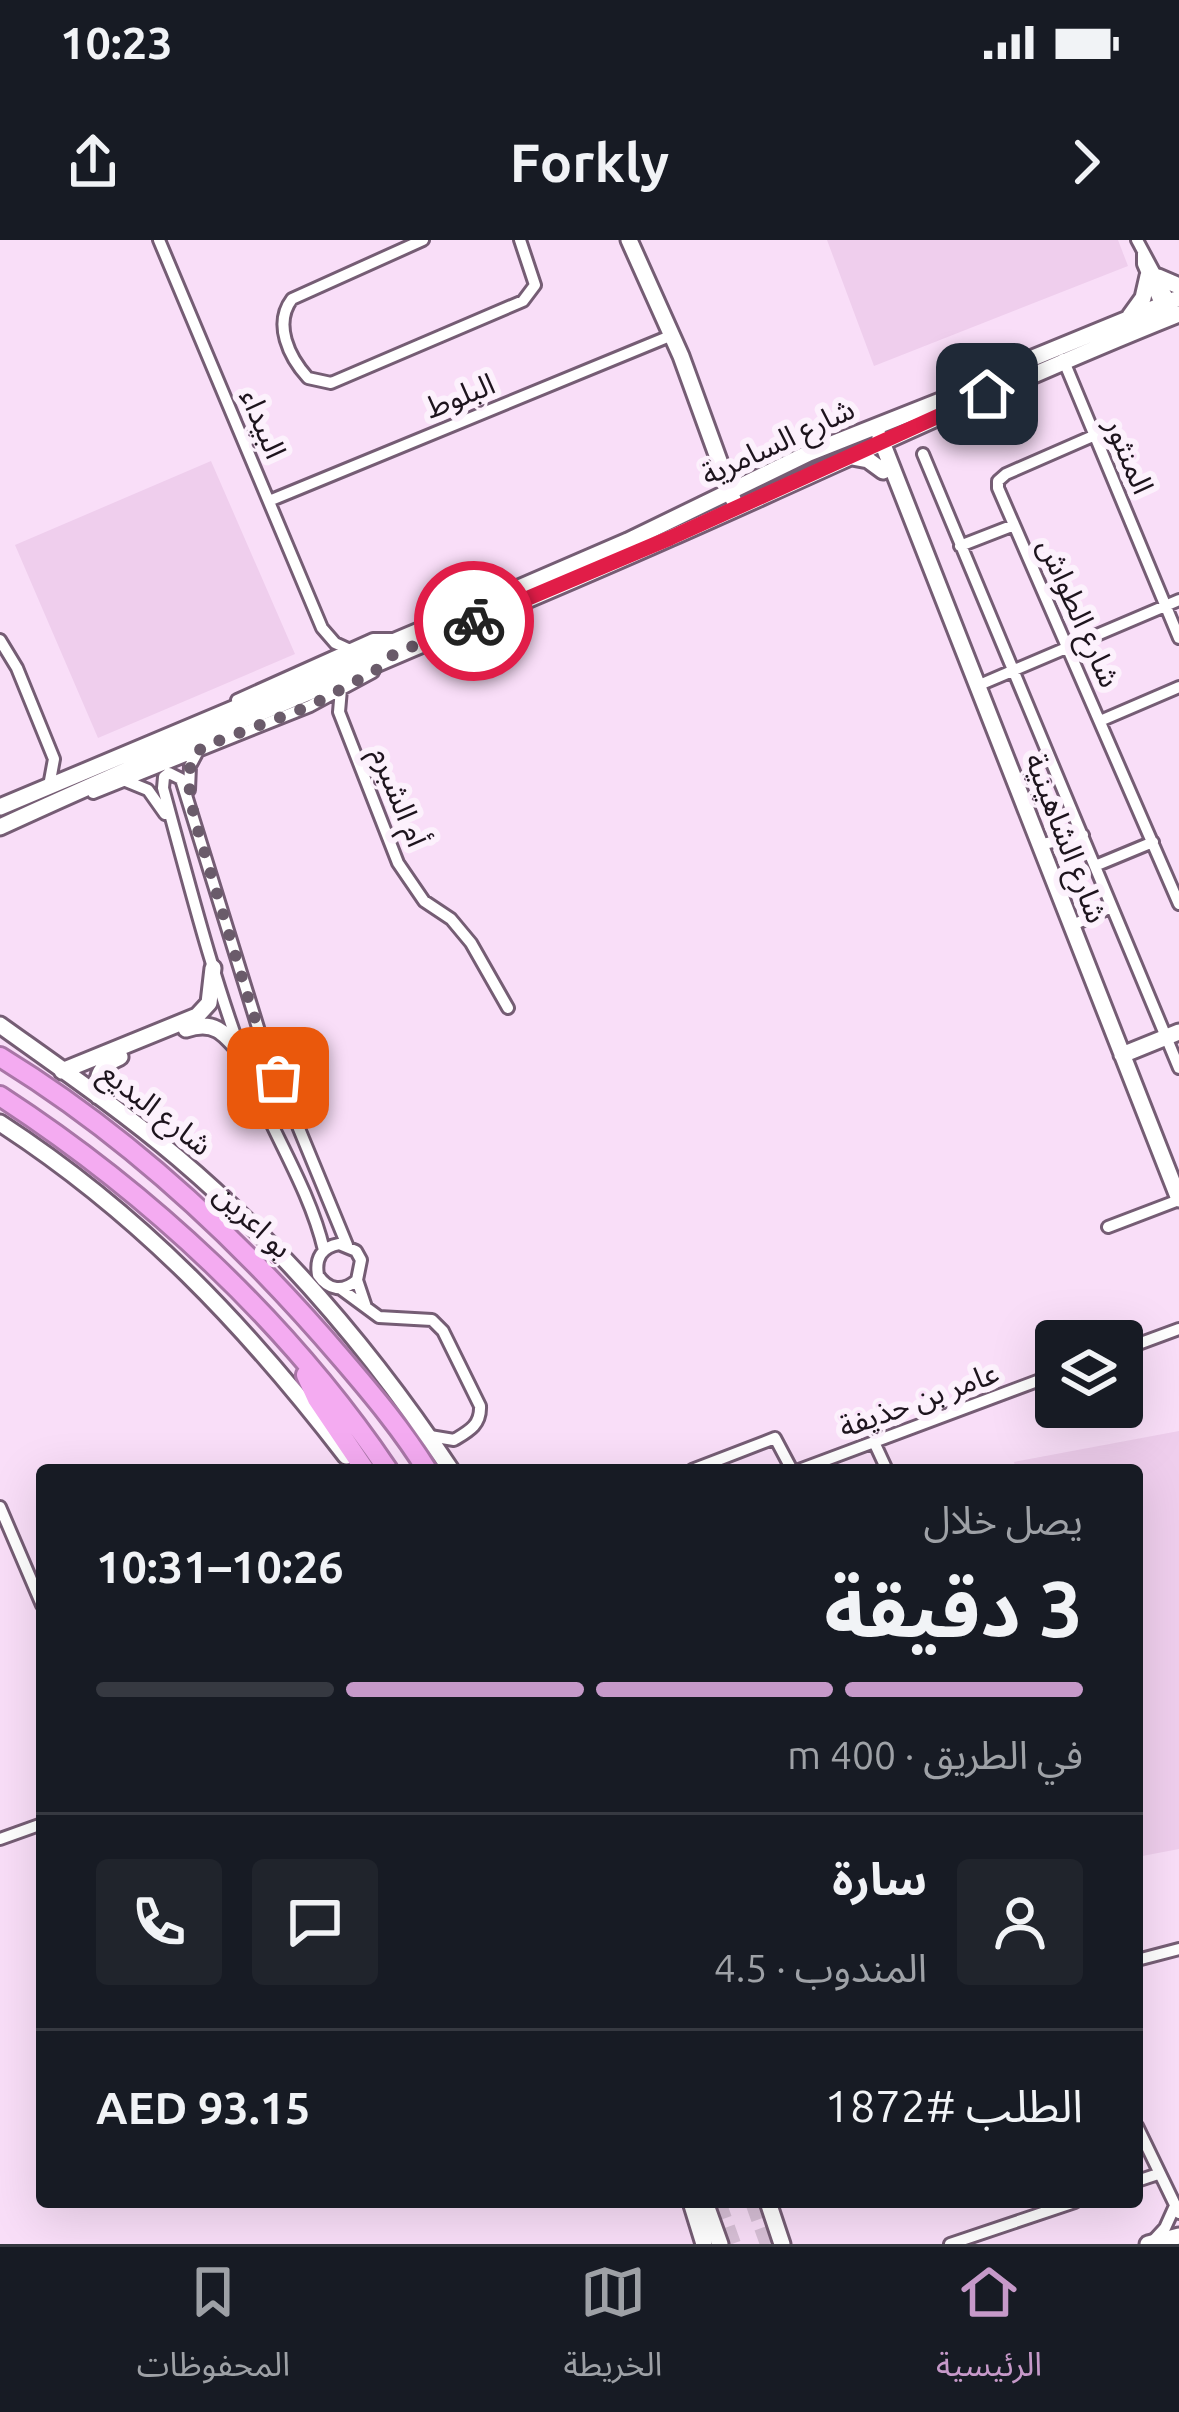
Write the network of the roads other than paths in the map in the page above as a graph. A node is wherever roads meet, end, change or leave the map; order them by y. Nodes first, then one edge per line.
1 (159, 240) edge
2 (423, 240) edge
3 (520, 240) edge
4 (629, 240) edge
5 (1137, 240) edge
6 (1153, 276) junction
7 (1179, 286) edge
8 (1172, 309) edge
9 (1123, 322) junction
10 (673, 343) junction
11 (1063, 359) junction
12 (911, 429) junction
13 (1093, 436) junction
14 (876, 439) junction
15 (922, 454) dead end
16 (843, 458) junction
17 (784, 465) junction
18 (718, 472) junction
19 (890, 474) junction
20 (269, 501) junction
21 (729, 502) junction
22 (698, 509) junction
23 (1014, 525) junction
24 (960, 545) junction
25 (507, 600) junction
26 (1179, 600) edge
27 (1166, 606) junction
28 (322, 628) junction
29 (1179, 638) edge
30 (0, 640) edge
31 (397, 647) junction
32 (1067, 647) junction
33 (348, 649) junction
34 (319, 661) junction
35 (1014, 669) junction
36 (977, 686) junction
37 (1179, 687) edge
38 (341, 689) junction
39 (319, 701) junction
40 (339, 712) junction
41 (1100, 721) junction
42 (199, 724) junction
43 (202, 747) junction
44 (54, 759) junction
45 (81, 772) junction
46 (124, 781) junction
47 (49, 786) junction
48 (0, 807) edge
49 (194, 817) junction
50 (0, 830) edge
51 (1083, 836) junction
52 (177, 838) junction
53 (1153, 842) junction
54 (1039, 845) junction
55 (1095, 866) junction
56 (1179, 904) edge
57 (1111, 907) junction
58 (1071, 926) junction
59 (213, 968) junction
60 (508, 1008) dead end
61 (0, 1024) edge
62 (1173, 1034) edge
63 (241, 1052) junction
64 (1122, 1055) junction
65 (0, 1057) edge
66 (1179, 1068) edge
67 (62, 1071) junction
68 (0, 1096) edge
69 (98, 1096) junction
70 (0, 1124) edge
71 (1179, 1199) edge
72 (1108, 1227) dead end
73 (347, 1245) junction
74 (324, 1250) junction
75 (357, 1280) junction
76 (341, 1289) junction
77 (366, 1307) junction
78 (1179, 1328) edge
79 (1143, 1342) edge
80 (301, 1359) junction
81 (1035, 1382) edge
82 (454, 1440) junction
83 (874, 1442) junction
84 (421, 1443) junction
85 (356, 1464) edge
86 (357, 1464) edge
87 (383, 1464) edge
88 (436, 1464) edge
89 (442, 1464) edge
90 (708, 1464) edge
91 (792, 1464) edge
92 (813, 1464) edge
93 (884, 1464) edge
94 (0, 1508) edge
95 (36, 1591) edge
96 (36, 1826) edge
97 (0, 1839) edge
98 (1179, 1949) edge
99 (1143, 1958) edge
100 (1143, 2140) edge
101 (1158, 2174) junction
102 (1143, 2179) edge
103 (693, 2208) edge
104 (707, 2208) edge
105 (771, 2208) edge
106 (1042, 2208) edge
107 (1176, 2211) edge
108 (1179, 2236) edge
109 (704, 2244) edge
110 (720, 2244) edge
111 (782, 2244) edge
112 (950, 2244) edge
113 (1149, 2244) edge

1 - 20 street, البيداء
2 - 3 street
4 - 10 street
5 - 6 street
6 - 7 street
6 - 8 street
6 - 9 street
8 - 9 street, شارع السامرية
8 - 11 street, شارع السامرية
9 - 14 street, شارع السامرية
10 - 18 street
10 - 20 street, البلوط
11 - 12 street, شارع السامرية
11 - 13 street, المنثور
12 - 14 street, شارع السامرية
12 - 19 street
13 - 23 street, شارع الطواش
13 - 27 street, المنثور
14 - 16 street, شارع السامرية
14 - 17 street, شارع السامرية
14 - 19 street, شارع الشاهينية
15 - 24 street, شارع الشاهينية
16 - 19 street
16 - 21 street, شارع السامرية
17 - 18 street
17 - 21 street, شارع السامرية
18 - 21 street
18 - 22 street
19 - 36 street, شارع الشاهينية
20 - 28 street, البيداء
21 - 22 street, شارع السامرية
21 - 25 street, شارع السامرية
22 - 25 street, شارع السامرية
23 - 24 street, شارع الطواش
23 - 32 street, شارع الطواش
24 - 35 street, شارع الشاهينية
25 - 31 street, شارع السامرية
26 - 27 street
27 - 29 street, المنثور
27 - 32 street
28 - 33 street, البيداء
28 - 34 street, البيداء
30 - 44 street
31 - 33 street, شارع السامرية
31 - 38 street, شارع السامرية
31 - 42 street, شارع السامرية
31 - 50 street, شارع السامرية
32 - 35 street
32 - 41 street, شارع الطواش
33 - 34 street, شارع السامرية
34 - 42 street, شارع السامرية
35 - 36 street
35 - 51 street, شارع الشاهينية
36 - 54 street, شارع الشاهينية
37 - 41 street, شارع الطواش
38 - 39 street, شارع السامرية
38 - 40 street, أم الشبرم
39 - 40 street
39 - 43 street, شارع السامرية
40 - 60 street, أم الشبرم
41 - 53 street, شارع الطواش
42 - 45 street, شارع السامرية
43 - 46 street, شارع السامرية
43 - 49 street
44 - 45 street
44 - 47 street
45 - 47 street, شارع السامرية
46 - 50 street, شارع السامرية
46 - 52 street
47 - 48 street, شارع السامرية
49 - 52 street
49 - 73 street
51 - 54 street
51 - 55 street, شارع الشاهينية
52 - 59 street
53 - 55 street
53 - 56 street, شارع الطواش
54 - 58 street, شارع الشاهينية
55 - 57 street, شارع الشاهينية
57 - 58 street
57 - 62 street, شارع الشاهينية
58 - 64 street, شارع الشاهينية
59 - 63 street
59 - 67 street
61 - 67 street, شارع البديع
62 - 64 street
62 - 66 street, شارع الشاهينية
63 - 69 street
63 - 74 street
64 - 71 street, شارع الشاهينية
65 - 84 highway, بو اعرين
67 - 69 street, شارع البديع
68 - 80 highway, بو اعرين
69 - 84 street, شارع البديع
70 - 85 street
71 - 72 street
73 - 74 street
73 - 75 street
74 - 76 street
75 - 76 street
75 - 77 street
76 - 77 street
77 - 82 street
78 - 79 street
80 - 86 highway
80 - 87 highway, بو اعرين
81 - 83 street, عامر بن حذيفة
82 - 84 street
82 - 89 street
83 - 92 street, عامر بن حذيفة
83 - 93 street
84 - 88 highway, بو اعرين
90 - 91 street
94 - 95 street
96 - 97 street
98 - 99 street
100 - 101 street
101 - 102 street
101 - 107 street
103 - 109 street
104 - 110 street
105 - 111 street
106 - 112 street
107 - 113 street
108 - 113 street

